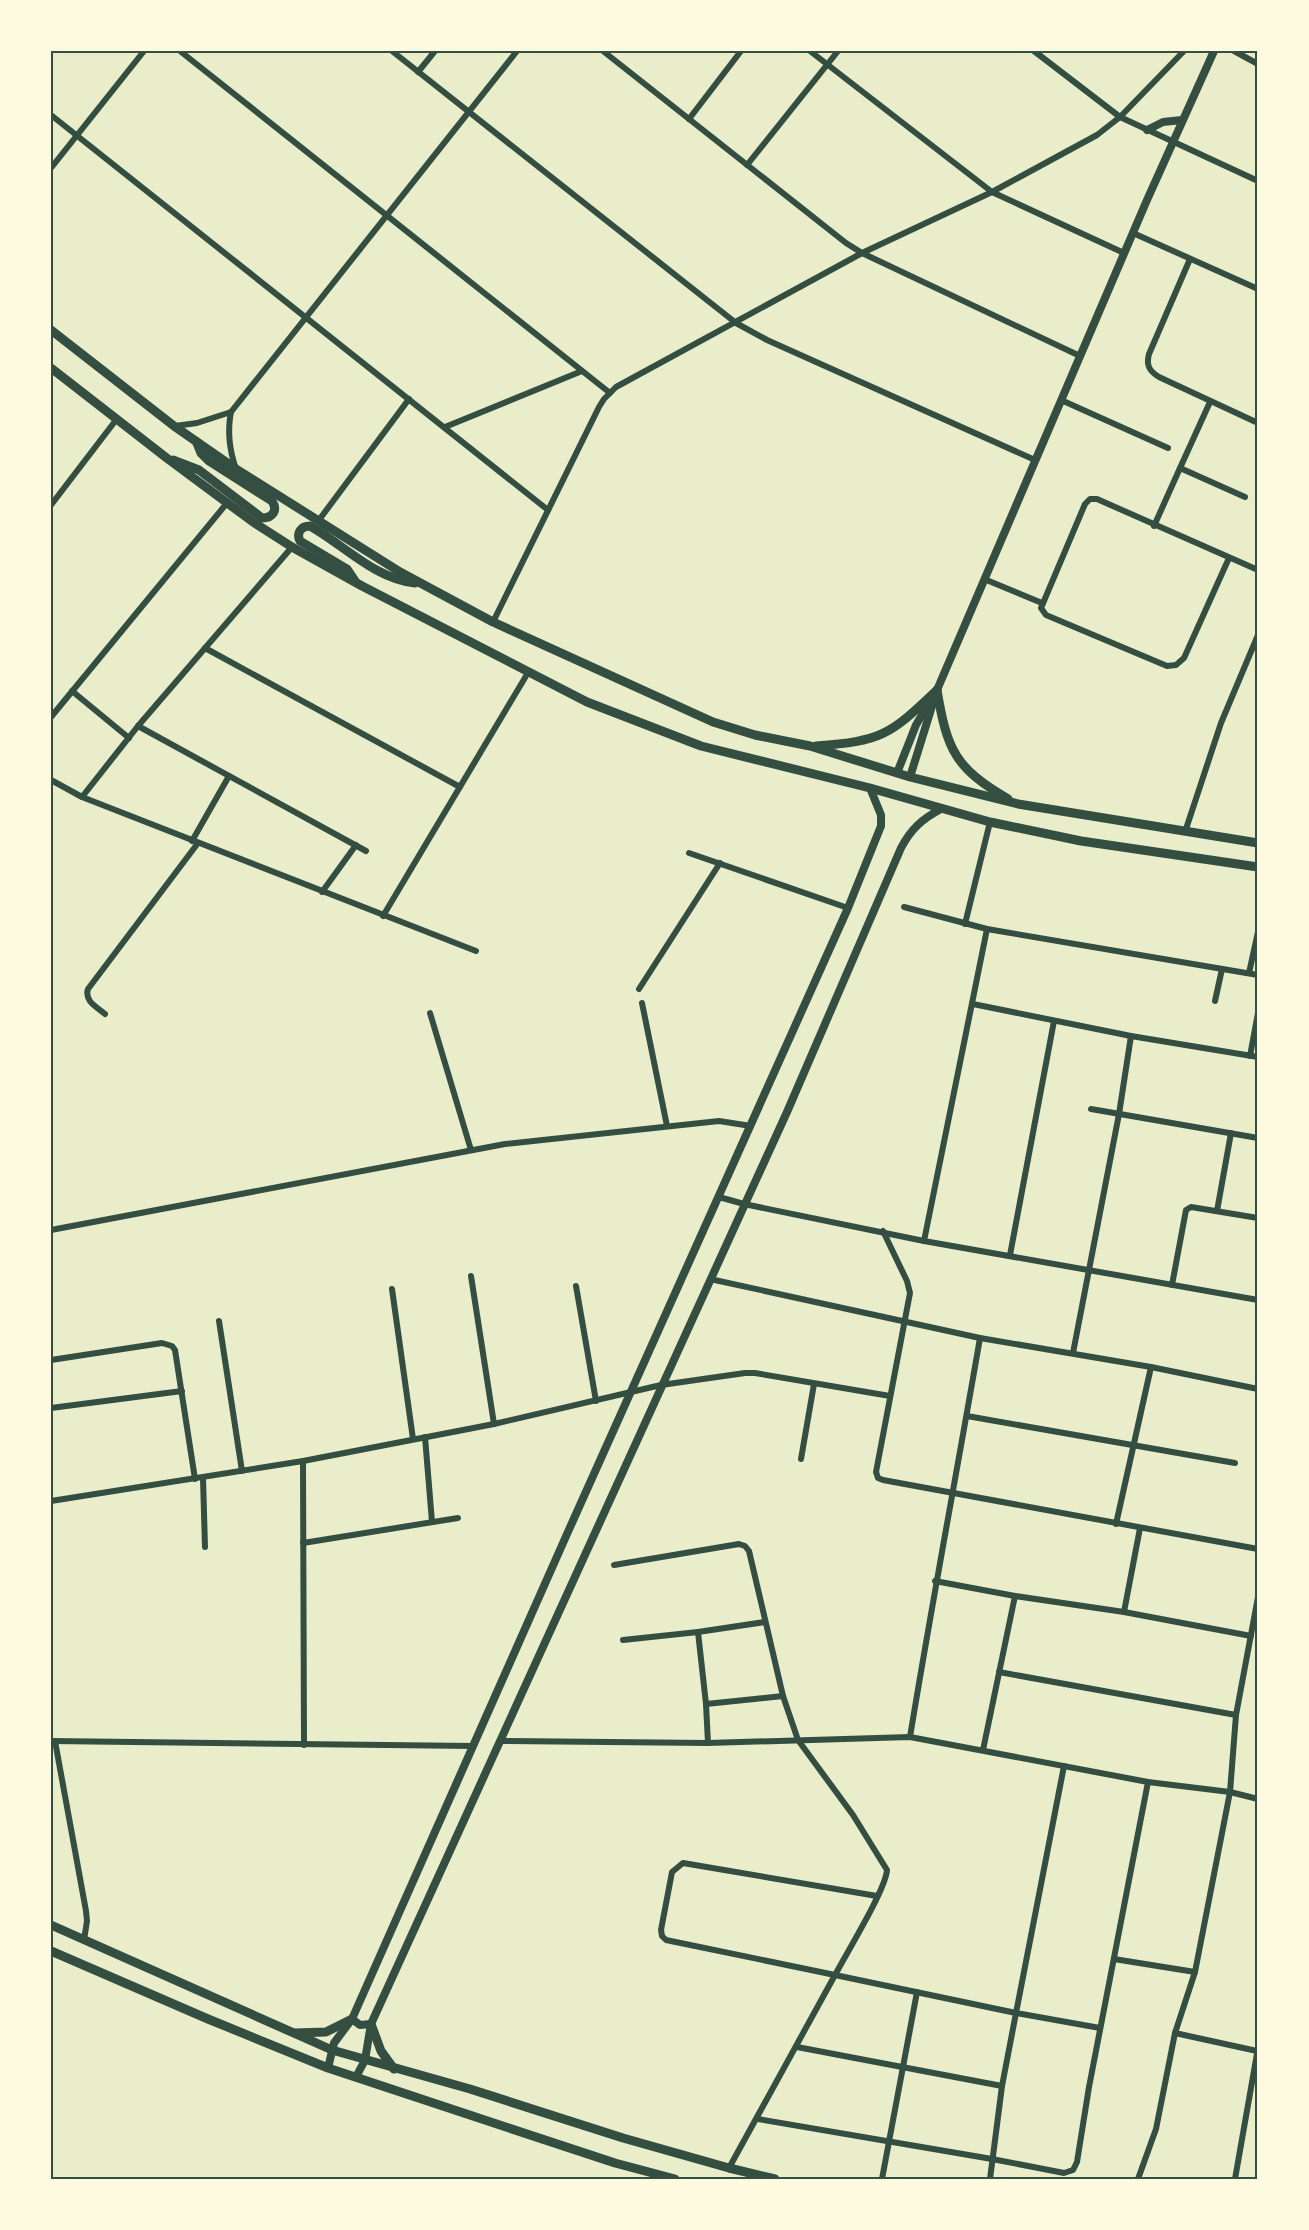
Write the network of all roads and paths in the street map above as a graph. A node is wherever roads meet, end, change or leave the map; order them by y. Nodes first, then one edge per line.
1 (144, 51) edge
2 (180, 51) edge
3 (392, 51) edge
4 (435, 51) edge
5 (517, 51) edge
6 (603, 51) edge
7 (741, 51) edge
8 (810, 51) edge
9 (838, 51) edge
10 (1034, 51) edge
11 (1184, 51) edge
12 (1214, 51) edge
13 (1234, 51) edge
14 (827, 64) junction
15 (1258, 64) edge
16 (418, 72) junction
17 (469, 112) junction
18 (51, 115) edge
19 (1120, 117) junction
20 (688, 119) junction
21 (1182, 120) junction
22 (1147, 130) junction
23 (77, 136) junction
24 (1173, 142) junction
25 (747, 165) junction
26 (51, 168) edge
27 (1258, 181) edge
28 (992, 192) junction
29 (387, 215) junction
30 (1133, 233) junction
31 (862, 253) junction
32 (1125, 253) junction
33 (1190, 259) junction
34 (1258, 289) edge
35 (306, 317) junction
36 (736, 323) junction
37 (51, 330) edge
38 (1080, 356) junction
39 (51, 368) edge
40 (582, 371) junction
41 (610, 393) junction
42 (409, 399) junction
43 (1061, 400) junction
44 (1210, 402) junction
45 (231, 412) junction
46 (116, 420) junction
47 (1258, 423) edge
48 (174, 426) junction
49 (445, 427) junction
50 (197, 442) junction
51 (1168, 448) dead end
52 (168, 459) junction
53 (1035, 460) junction
54 (236, 468) junction
55 (1180, 468) junction
56 (1245, 496) dead end
57 (227, 503) junction
58 (51, 505) edge
59 (548, 510) junction
60 (319, 520) junction
61 (1154, 526) junction
62 (292, 547) junction
63 (1229, 558) junction
64 (1258, 570) edge
65 (984, 579) junction
66 (356, 583) junction
67 (421, 583) junction
68 (1042, 603) junction
69 (493, 622) junction
70 (1258, 635) edge
71 (205, 648) junction
72 (529, 671) junction
73 (937, 690) junction
74 (72, 691) junction
75 (51, 717) edge
76 (138, 726) junction
77 (129, 738) junction
78 (810, 746) junction
79 (897, 773) junction
80 (229, 776) junction
81 (910, 777) junction
82 (51, 780) edge
83 (460, 787) junction
84 (870, 788) junction
85 (82, 797) junction
86 (1018, 804) junction
87 (941, 809) junction
88 (990, 822) junction
89 (1185, 832) junction
90 (195, 842) junction
91 (1258, 843) edge
92 (356, 845) junction
93 (366, 851) dead end
94 (689, 853) dead end
95 (720, 863) junction
96 (1258, 867) edge
97 (322, 892) junction
98 (904, 907) dead end
99 (848, 908) junction
100 (383, 916) junction
101 (964, 924) junction
102 (987, 929) junction
103 (1258, 932) edge
104 (476, 951) dead end
105 (1222, 969) junction
106 (1248, 973) junction
107 (1258, 975) edge
108 (639, 989) dead end
109 (1215, 1001) dead end
110 (642, 1004) dead end
111 (973, 1004) junction
112 (430, 1013) dead end
113 (1258, 1013) edge
114 (105, 1014) dead end
115 (1054, 1021) junction
116 (1131, 1036) junction
117 (1250, 1056) junction
118 (1258, 1057) edge
119 (1091, 1109) dead end
120 (1119, 1114) junction
121 (667, 1126) junction
122 (751, 1126) junction
123 (1231, 1133) junction
124 (1258, 1138) edge
125 (471, 1150) junction
126 (719, 1197) junction
127 (744, 1204) junction
128 (1217, 1211) junction
129 (1258, 1218) edge
130 (51, 1230) edge
131 (883, 1232) junction
132 (924, 1241) junction
133 (1010, 1255) junction
134 (1090, 1269) junction
135 (471, 1276) dead end
136 (710, 1278) junction
137 (1172, 1285) junction
138 (576, 1286) dead end
139 (392, 1289) dead end
140 (1258, 1300) edge
141 (219, 1321) dead end
142 (905, 1321) junction
143 (980, 1338) junction
144 (1073, 1353) junction
145 (51, 1360) edge
146 (1151, 1367) junction
147 (814, 1384) junction
148 (661, 1385) junction
149 (1258, 1389) edge
150 (182, 1391) junction
151 (631, 1392) junction
152 (890, 1396) junction
153 (596, 1401) junction
154 (51, 1408) edge
155 (967, 1416) junction
156 (494, 1424) junction
157 (426, 1437) junction
158 (413, 1440) junction
159 (1134, 1446) junction
160 (801, 1459) dead end
161 (303, 1461) junction
162 (1235, 1463) dead end
163 (242, 1471) junction
164 (203, 1478) junction
165 (195, 1479) junction
166 (954, 1494) junction
167 (51, 1501) edge
168 (458, 1518) dead end
169 (432, 1522) junction
170 (1116, 1524) junction
171 (1140, 1528) junction
172 (303, 1543) junction
173 (204, 1547) dead end
174 (1258, 1549) edge
175 (614, 1565) dead end
176 (935, 1581) junction
177 (1015, 1596) junction
178 (1258, 1597) edge
179 (1124, 1612) junction
180 (765, 1622) junction
181 (698, 1632) junction
182 (1251, 1636) junction
183 (623, 1640) dead end
184 (999, 1672) junction
185 (783, 1696) junction
186 (706, 1704) junction
187 (1236, 1715) junction
188 (910, 1737) junction
189 (798, 1740) junction
190 (53, 1741) edge
191 (500, 1741) junction
192 (708, 1743) junction
193 (304, 1745) junction
194 (472, 1746) junction
195 (983, 1750) junction
196 (1064, 1766) junction
197 (1148, 1782) junction
198 (1230, 1792) junction
199 (1258, 1799) edge
200 (877, 1896) junction
201 (51, 1925) edge
202 (84, 1940) junction
203 (51, 1951) edge
204 (1114, 1959) junction
205 (1195, 1972) junction
206 (835, 1975) junction
207 (917, 1992) junction
208 (1016, 2013) junction
209 (352, 2019) junction
210 (371, 2024) junction
211 (1100, 2028) junction
212 (292, 2032) junction
213 (1175, 2034) junction
214 (796, 2047) junction
215 (1258, 2049) edge
216 (332, 2050) junction
217 (365, 2060) junction
218 (903, 2067) junction
219 (328, 2068) junction
220 (394, 2069) junction
221 (356, 2077) junction
222 (1002, 2086) junction
223 (758, 2119) junction
224 (889, 2142) junction
225 (992, 2159) junction
226 (729, 2168) junction
227 (675, 2179) edge
228 (775, 2179) edge
229 (882, 2179) edge
230 (990, 2179) edge
231 (1138, 2179) edge
232 (1235, 2179) edge

1 - 23 street
2 - 29 street
3 - 16 street
4 - 16 street
5 - 17 street
6 - 20 street
7 - 20 street
8 - 14 street
9 - 14 street
10 - 19 street
11 - 19 street
12 - 21 main road
13 - 15 street
14 - 25 street
14 - 28 street
16 - 17 street
17 - 29 street
17 - 36 street
18 - 23 street
19 - 22 street
19 - 28 street
20 - 25 street
21 - 22 main road
21 - 24 main road
22 - 24 street
23 - 26 street
23 - 35 street
24 - 27 street
24 - 30 main road
25 - 31 street
28 - 31 street
28 - 32 street
29 - 35 street
29 - 40 street
30 - 32 main road
30 - 33 street
31 - 36 street
31 - 38 street
32 - 38 main road
33 - 34 street
33 - 44 street
35 - 42 street
35 - 45 street
36 - 41 street
36 - 53 street
37 - 48 main road
38 - 43 main road
39 - 46 main road
40 - 41 street
40 - 49 street
41 - 59 street
42 - 49 street
42 - 60 street
43 - 51 street
43 - 53 main road
44 - 47 street
44 - 55 street
45 - 48 street
45 - 54 street
46 - 52 main road
46 - 58 street
48 - 50 main road
49 - 59 street
50 - 52 main road
50 - 54 main road
52 - 57 main road
53 - 65 main road
54 - 60 main road
55 - 56 street
55 - 61 street
57 - 62 main road
57 - 74 street
59 - 69 street
60 - 67 main road
61 - 63 street
61 - 68 street
62 - 66 main road
62 - 71 street
63 - 64 street
63 - 68 street
65 - 68 street
65 - 73 main road
66 - 67 main road
66 - 72 main road
67 - 69 main road
69 - 78 main road
70 - 89 street
71 - 76 street
71 - 83 street
72 - 83 street
72 - 84 main road
73 - 78 main road
73 - 79 main road
73 - 81 main road
73 - 86 main road
74 - 75 street
74 - 77 street
76 - 77 street
76 - 80 street
77 - 85 street
78 - 79 main road
79 - 81 main road
80 - 90 street
80 - 92 street
81 - 86 main road
82 - 85 street
83 - 100 street
84 - 87 main road
84 - 99 main road
85 - 90 street
86 - 89 main road
87 - 88 main road
87 - 127 main road
88 - 96 main road
88 - 101 street
89 - 91 main road
90 - 97 street
90 - 114 street
92 - 93 street
92 - 97 street
94 - 95 street
95 - 99 street
95 - 108 street
97 - 100 street
98 - 101 street
99 - 122 main road
100 - 104 street
101 - 102 street
102 - 105 street
102 - 111 street
103 - 106 street
105 - 106 street
105 - 109 street
106 - 107 street
110 - 121 street
111 - 115 street
111 - 132 street
112 - 125 street
113 - 117 street
115 - 116 street
115 - 133 street
116 - 117 street
116 - 120 street
117 - 118 street
119 - 120 street
120 - 123 street
120 - 134 street
121 - 122 street
121 - 125 street
122 - 126 main road
123 - 124 street
123 - 128 street
125 - 130 street
126 - 127 street
126 - 151 main road
127 - 131 street
127 - 136 main road
128 - 129 street
128 - 137 street
131 - 132 street
131 - 142 street
132 - 133 street
133 - 134 street
134 - 137 street
134 - 144 street
135 - 156 street
136 - 142 street
136 - 148 main road
137 - 140 street
138 - 153 street
139 - 158 street
141 - 163 street
142 - 143 street
142 - 152 street
143 - 144 street
143 - 155 street
144 - 146 street
145 - 150 street
146 - 149 street
146 - 159 street
147 - 148 street
147 - 152 street
147 - 160 street
148 - 151 street
148 - 191 main road
150 - 154 street
150 - 165 street
151 - 153 street
151 - 194 main road
152 - 166 street
153 - 156 street
155 - 159 street
155 - 166 street
156 - 157 street
157 - 158 street
157 - 169 street
158 - 161 street
159 - 162 street
159 - 170 street
161 - 163 street
161 - 172 street
163 - 164 street
164 - 165 street
164 - 173 street
165 - 167 street
166 - 170 street
166 - 176 street
168 - 169 street
169 - 172 street
170 - 171 street
171 - 174 street
171 - 179 street
172 - 193 street
175 - 180 street
176 - 177 street
176 - 188 street
177 - 179 street
177 - 184 street
178 - 182 street
179 - 182 street
180 - 181 street
180 - 185 street
181 - 183 street
181 - 186 street
182 - 187 street
184 - 187 street
184 - 195 street
185 - 186 street
185 - 189 street
186 - 192 street
187 - 198 street
188 - 189 street
188 - 195 street
189 - 192 street
189 - 200 street
190 - 193 street
190 - 202 street
191 - 192 street
191 - 210 main road
193 - 194 street
194 - 209 main road
195 - 196 street
196 - 197 street
196 - 208 street
197 - 198 street
197 - 204 street
198 - 199 street
198 - 205 street
200 - 206 street
200 - 206 street
201 - 202 main road
202 - 212 main road
203 - 219 main road
204 - 205 street
204 - 211 street
205 - 213 street
206 - 207 street
206 - 214 street
207 - 208 street
207 - 218 street
208 - 211 street
208 - 222 street
209 - 210 main road
209 - 212 main road
209 - 216 main road
210 - 217 main road
210 - 220 main road
211 - 225 street
212 - 216 main road
213 - 215 street
213 - 231 street
214 - 218 street
214 - 223 street
215 - 232 street
216 - 217 main road
216 - 219 main road
217 - 220 main road
217 - 221 main road
218 - 222 street
218 - 224 street
219 - 221 main road
220 - 226 main road
221 - 227 main road
222 - 225 street
223 - 224 street
223 - 226 street
224 - 225 street
224 - 229 street
225 - 230 street
226 - 228 main road

